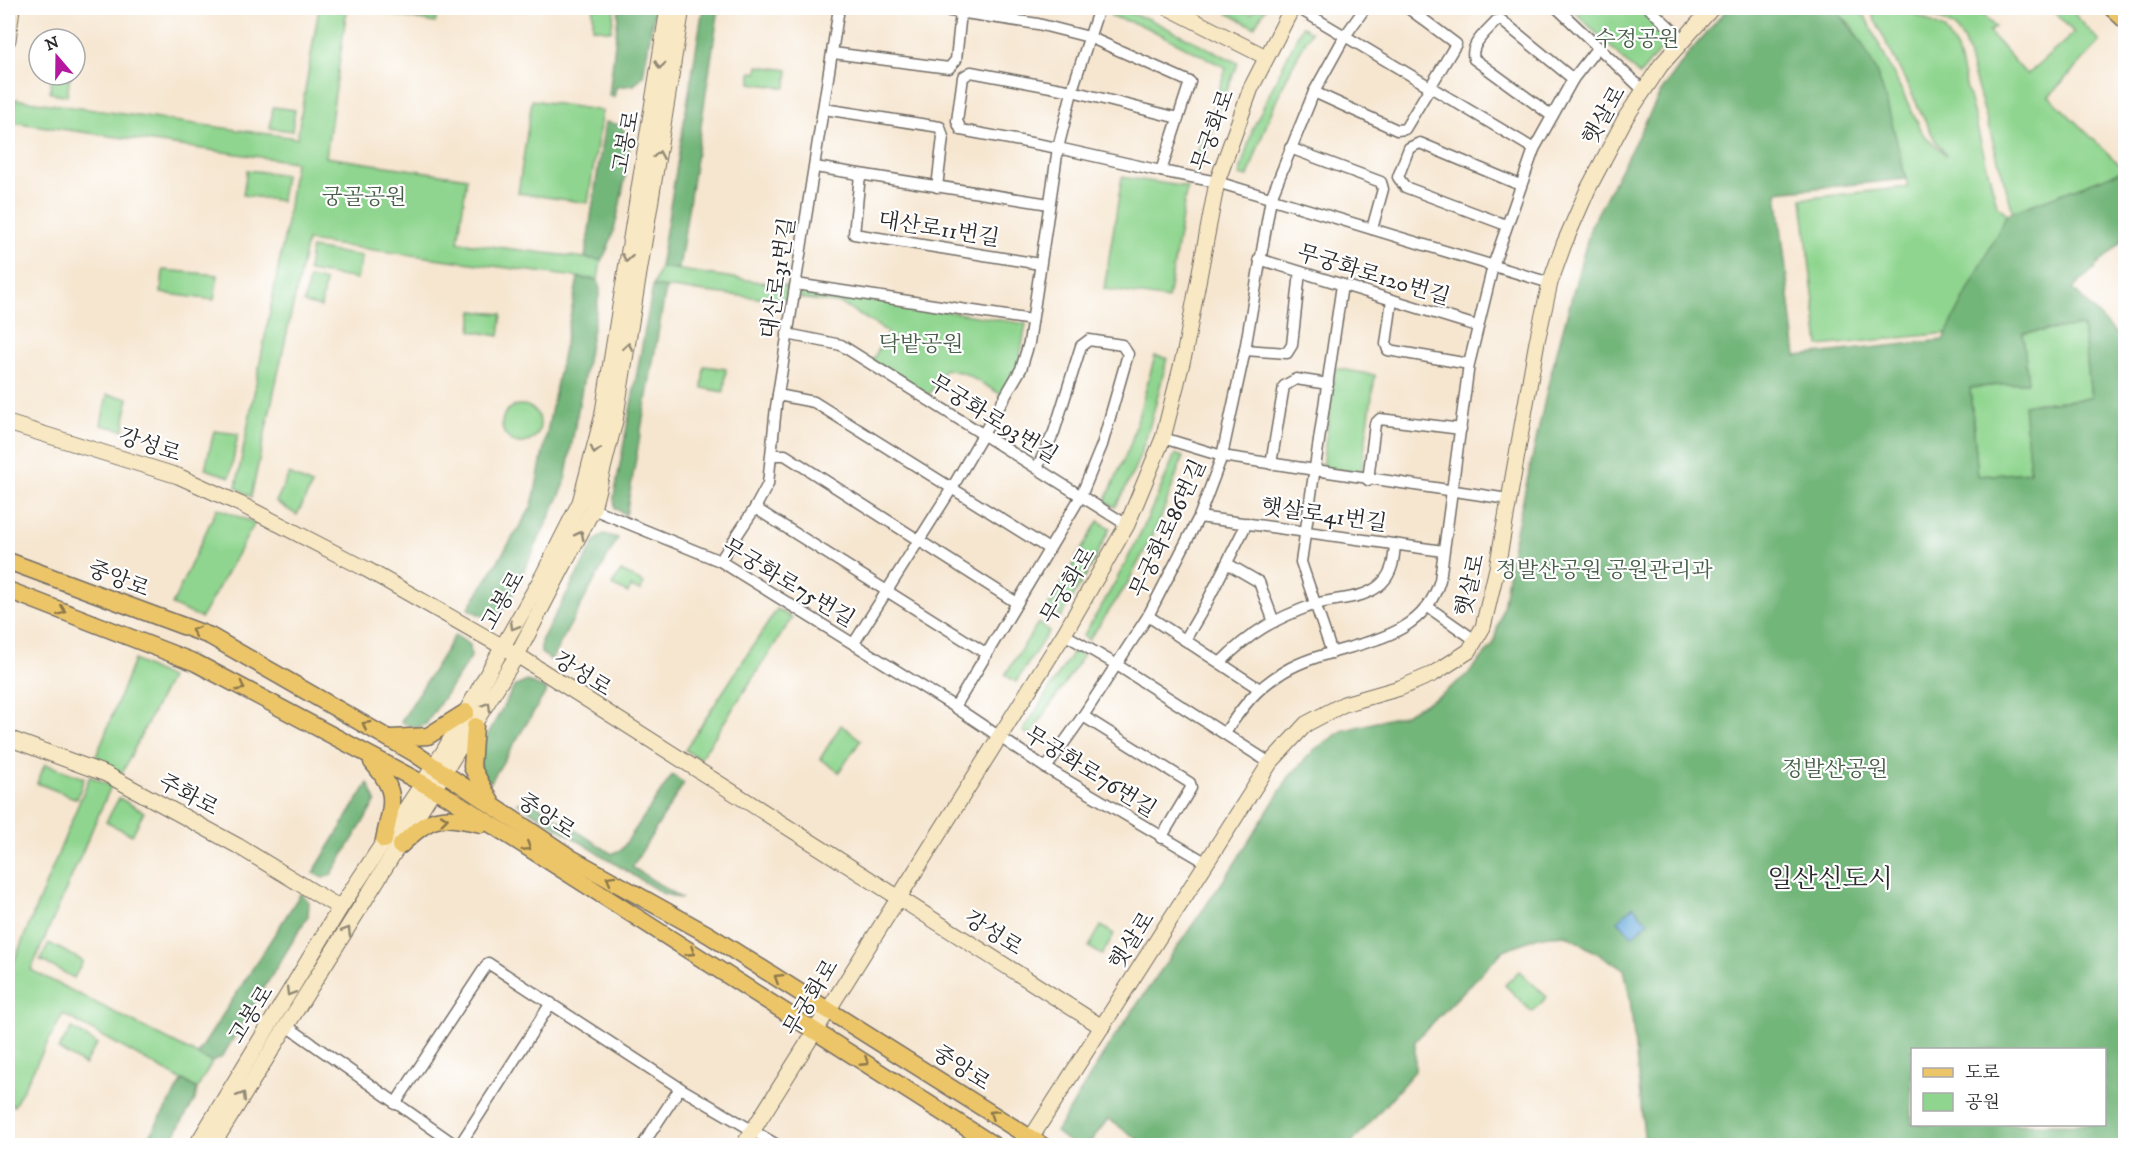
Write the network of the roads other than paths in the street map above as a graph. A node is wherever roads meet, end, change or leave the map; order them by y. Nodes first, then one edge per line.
1 (12, 8) edge
2 (668, 8) edge
3 (682, 8) edge
4 (839, 8) edge
5 (931, 8) edge
6 (1099, 8) edge
7 (1169, 8) edge
8 (1292, 8) edge
9 (1298, 8) edge
10 (1365, 8) edge
11 (1408, 8) edge
12 (1557, 8) edge
13 (1649, 8) edge
14 (1712, 8) edge
15 (2112, 8) edge
16 (961, 12) junction
17 (2126, 21) edge
18 (1345, 36) junction
19 (1089, 37) junction
20 (1682, 39) junction
21 (8, 40) edge
22 (1598, 47) junction
23 (833, 53) junction
24 (1266, 57) junction
25 (1573, 79) junction
26 (1432, 88) junction
27 (1072, 91) junction
28 (1644, 91) junction
29 (1314, 92) junction
30 (824, 109) junction
31 (1552, 116) junction
32 (1178, 118) junction
33 (1058, 148) junction
34 (1290, 148) junction
35 (1534, 149) junction
36 (815, 167) junction
37 (1161, 171) junction
38 (860, 175) junction
39 (1217, 182) junction
40 (1520, 185) junction
41 (937, 187) junction
42 (1271, 198) junction
43 (1049, 204) junction
44 (1506, 225) junction
45 (1372, 229) junction
46 (1259, 259) junction
47 (1040, 264) junction
48 (1493, 266) junction
49 (1300, 272) junction
50 (1550, 283) junction
51 (796, 284) junction
52 (1342, 285) junction
53 (1392, 300) junction
54 (1032, 320) junction
55 (1477, 326) junction
56 (787, 334) junction
57 (1245, 350) junction
58 (1469, 363) junction
59 (1328, 384) junction
60 (778, 395) junction
61 (8, 423) edge
62 (1461, 429) junction
63 (983, 435) junction
64 (1163, 438) junction
65 (772, 454) junction
66 (1222, 456) junction
67 (1271, 464) junction
68 (1037, 468) junction
69 (1316, 472) junction
70 (1368, 480) junction
71 (952, 488) junction
72 (1451, 492) junction
73 (1081, 496) junction
74 (1508, 499) junction
75 (593, 508) junction
76 (755, 508) junction
77 (1199, 517) junction
78 (1247, 523) junction
79 (1127, 525) junction
80 (1307, 532) junction
81 (919, 539) junction
82 (1395, 544) junction
83 (1049, 549) junction
84 (1443, 551) junction
85 (8, 561) edge
86 (720, 561) junction
87 (1228, 564) junction
88 (8, 590) edge
89 (887, 592) junction
90 (1017, 603) junction
91 (1315, 604) junction
92 (1428, 607) junction
93 (1148, 616) junction
94 (1274, 622) junction
95 (1064, 634) junction
96 (1185, 640) junction
97 (1475, 640) junction
98 (854, 643) junction
99 (501, 646) junction
100 (1332, 652) junction
101 (987, 654) junction
102 (518, 656) junction
103 (1220, 663) junction
104 (1116, 665) junction
105 (1258, 688) junction
106 (955, 707) junction
107 (1083, 716) junction
108 (470, 719) junction
109 (1225, 733) junction
110 (1000, 736) junction
111 (8, 738) edge
112 (389, 738) junction
113 (365, 754) junction
114 (1270, 763) junction
115 (1046, 768) junction
116 (440, 770) junction
117 (429, 787) junction
118 (495, 807) junction
119 (496, 828) junction
120 (1161, 838) junction
121 (384, 840) junction
122 (400, 846) junction
123 (1207, 863) junction
124 (898, 899) junction
125 (340, 908) junction
126 (550, 1002) junction
127 (828, 1009) junction
128 (287, 1026) junction
129 (1102, 1027) junction
130 (816, 1031) junction
131 (680, 1088) junction
132 (395, 1104) junction
133 (753, 1129) junction
134 (1037, 1142) edge
135 (196, 1146) edge
136 (212, 1146) edge
137 (458, 1146) edge
138 (642, 1146) edge
139 (743, 1146) edge
140 (779, 1146) edge
141 (995, 1146) edge

1 - 21 main road
2 -> 99 main road, 고봉로
75 -> 3 main road, 고봉로
4 - 23 street, 대산로31번길
5 - 16 street
6 - 19 street
7 - 24 main road
8 - 24 main road, 무궁화로
9 - 18 street
10 - 18 street
11 - 26 street
12 - 22 street
13 - 20 street
14 - 20 main road, 햇살로
15 - 17 main road
16 - 19 street
16 - 23 street
18 - 26 street
18 - 29 street
19 - 27 street
19 - 32 street
20 - 28 main road, 햇살로
22 - 25 street, 무궁화로120번길
22 - 28 street
23 - 30 street, 대산로31번길
24 - 39 main road, 무궁화로
25 - 31 street, 무궁화로120번길
25 - 31 street
26 - 29 street
26 - 35 street
27 - 32 street
27 - 33 street
27 - 33 street
28 - 50 main road, 햇살로
29 - 34 street
30 - 36 street, 대산로31번길
30 - 41 street
31 - 35 street, 무궁화로120번길
32 - 37 street
33 - 37 street
33 - 43 street
34 - 42 street
34 - 45 street, 무궁화로120번길
35 - 40 street, 무궁화로120번길
36 - 38 street
36 - 51 street, 대산로31번길
37 - 39 street, 무궁화로120번길
38 - 41 street
38 - 47 street, 대산로11번길
39 - 42 street, 무궁화로120번길
39 - 64 main road, 무궁화로
40 - 44 street, 무궁화로120번길
40 - 44 street
41 - 43 street, 대산로11번길
42 - 45 street, 무궁화로120번길
42 - 46 street
43 - 47 street
44 - 48 street, 무궁화로120번길
45 - 48 street, 무궁화로120번길
46 - 49 street, 무궁화로120번길
46 - 57 street
47 - 54 street
48 - 50 street, 무궁화로120번길
48 - 55 street, 무궁화로120번길
49 - 52 street, 무궁화로120번길
49 - 57 street
50 - 74 main road, 햇살로
51 - 54 street
51 - 56 street, 대산로31번길
52 - 53 street, 무궁화로120번길
52 - 59 street
53 - 55 street, 무궁화로120번길
53 - 58 street
54 - 63 street
55 - 58 street, 무궁화로120번길
56 - 60 street, 대산로31번길
56 - 63 street, 무궁화로93번길
57 - 66 street, 무궁화로86번길
58 - 62 street, 무궁화로120번길
59 - 67 street
59 - 69 street
60 - 65 street, 대산로31번길
60 - 71 street
61 - 99 main road, 강성로
62 - 70 street
62 - 72 street, 무궁화로120번길
63 - 68 street, 무궁화로93번길
63 - 71 street
64 - 66 street
64 - 79 main road, 무궁화로
65 - 76 street, 대산로31번길
65 - 81 street
66 - 67 street
66 - 77 street, 무궁화로86번길
67 - 69 street
68 - 73 street, 무궁화로93번길
68 - 73 street
69 - 70 street
69 - 80 street
70 - 72 street
71 - 81 street
71 - 83 street
72 - 74 street
72 - 84 street
73 - 79 street, 무궁화로93번길
73 - 83 street
74 - 97 main road, 햇살로
75 - 86 street, 무궁화로75번길
102 -> 75 main road, 고봉로
76 - 86 street, 대산로31번길
76 - 89 street
77 - 78 street, 햇살로41번길
77 - 93 street, 무궁화로86번길
78 - 80 street, 햇살로41번길
78 - 87 street, 햇살로41번길
79 - 95 main road, 무궁화로
80 - 82 street, 햇살로41번길
80 - 91 street
81 - 89 street
81 - 90 street
82 - 84 street, 햇살로41번길
82 - 91 street, 햇살로41번길
83 - 90 street
84 - 92 street
112 -> 85 main road, 중앙로
86 - 98 street, 무궁화로75번길
87 - 94 street
87 - 96 street, 햇살로41번길
88 -> 113 main road, 중앙로
89 - 98 street
89 - 101 street
90 - 101 street
91 - 94 street, 햇살로41번길
91 - 100 street
92 - 97 street
92 - 100 street
93 - 96 street, 무궁화로86번길
93 - 104 street, 무궁화로86번길
94 - 103 street, 햇살로41번길
95 - 104 street
95 - 110 main road, 무궁화로
96 - 103 street, 무궁화로86번길
97 - 114 main road, 햇살로
98 - 106 street, 무궁화로75번길
99 - 102 main road, 강성로
99 - 108 main road, 고봉로
100 - 105 street
101 - 106 street
108 -> 102 main road, 고봉로
102 - 124 main road, 강성로
103 - 105 street, 무궁화로86번길
104 - 107 street, 무궁화로86번길
104 - 109 street
105 - 109 street
106 - 110 street, 무궁화로75번길
107 - 115 street, 무궁화로86번길
107 - 120 street, 무궁화로76번길
108 - 112 main road
108 - 116 main road, 고봉로
108 - 118 main road
109 - 114 street
110 - 115 street, 무궁화로76번길
110 - 124 main road, 무궁화로
111 - 125 main road, 주화로
112 - 116 main road, 중앙로
113 - 117 main road, 중앙로
113 - 121 main road
114 - 123 main road, 햇살로
115 - 120 street, 무궁화로76번길
116 - 117 main road, 고봉로
116 - 118 main road, 중앙로
117 - 119 main road, 중앙로
117 - 121 main road, 고봉로
117 - 122 main road, 고봉로
127 -> 118 main road, 중앙로
122 -> 119 main road
119 -> 130 main road, 중앙로
120 - 123 street, 무궁화로76번길
121 - 125 main road, 고봉로
128 -> 122 main road, 고봉로
123 - 129 main road, 햇살로
124 - 127 main road, 무궁화로
124 - 129 main road, 강성로
125 -> 135 main road, 고봉로
126 - 131 street
126 - 132 street
126 - 137 street
127 - 130 main road, 무궁화로
134 -> 127 main road, 중앙로
128 - 132 street, 고봉로
136 -> 128 main road, 고봉로
129 - 134 main road, 햇살로
130 - 133 main road, 무궁화로
130 -> 141 main road, 중앙로
131 - 133 street
131 - 138 street
132 - 137 street, 고봉로
133 - 139 main road, 무궁화로
133 - 140 street

